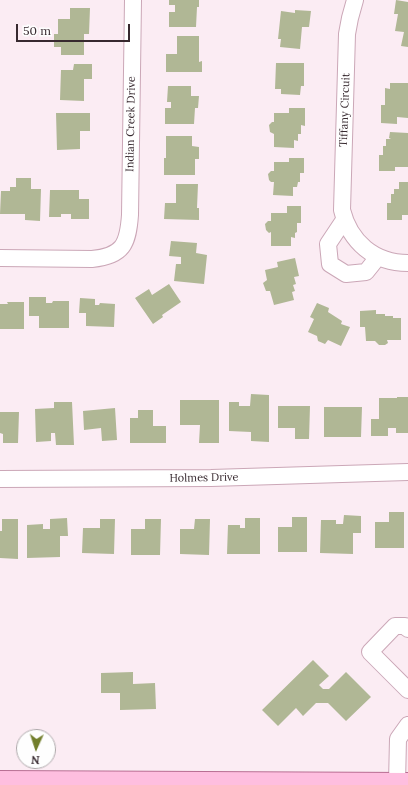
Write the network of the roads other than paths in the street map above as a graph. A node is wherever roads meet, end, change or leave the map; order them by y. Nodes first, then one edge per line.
1 (132, 0) edge
2 (355, 0) edge
3 (344, 220) junction
4 (378, 257) junction
5 (0, 258) edge
6 (408, 263) edge
7 (408, 472) edge
8 (0, 480) edge
9 (408, 629) edge
10 (408, 690) edge
11 (408, 725) edge
12 (0, 781) edge
13 (403, 783) edge

1 - 5 street, Indian Creek Drive
2 - 3 street, Tiffany Circuit
3 - 4 street, Tiffany Circuit
3 - 4 street
4 - 6 street, Tiffany Circuit
7 - 8 street, Holmes Drive
9 - 10 street
11 - 13 street
12 - 13 main road

